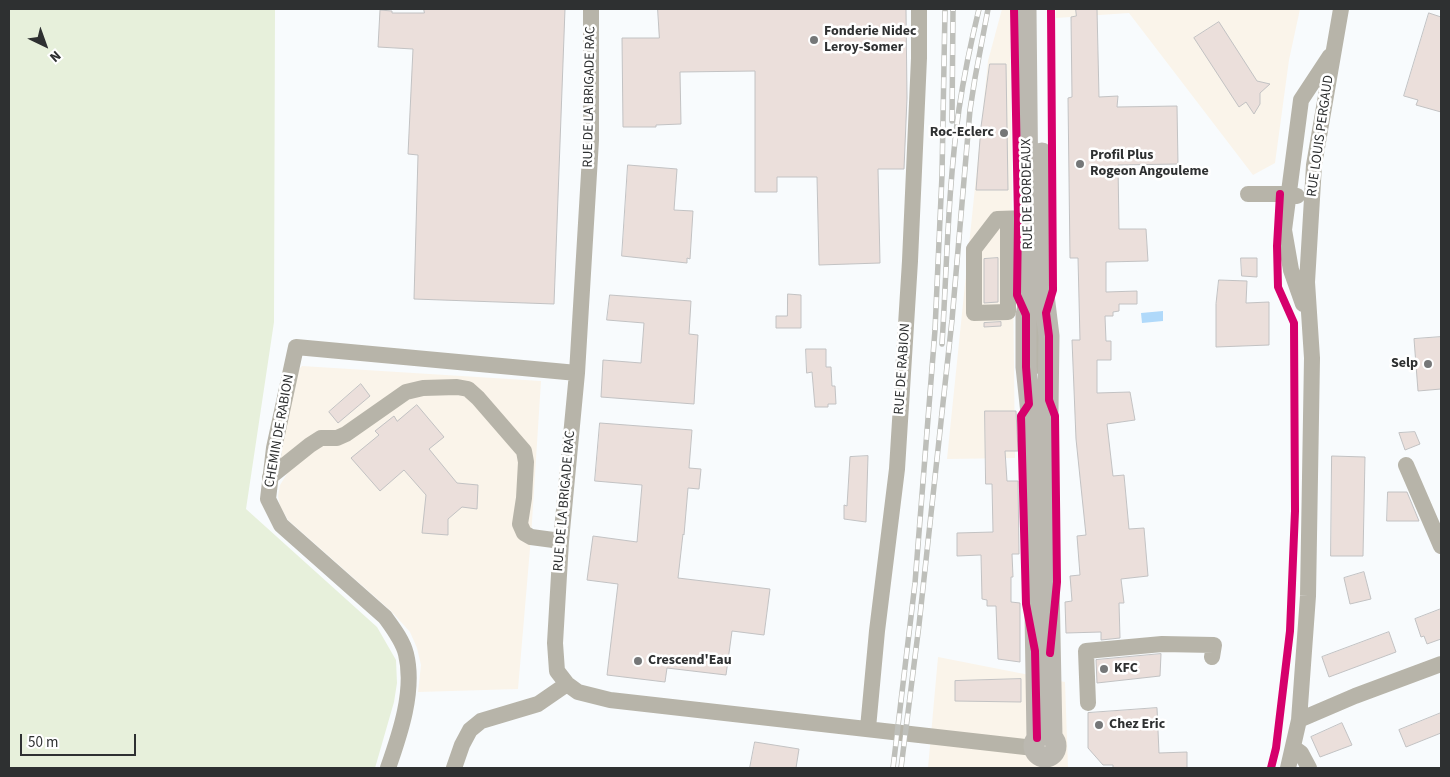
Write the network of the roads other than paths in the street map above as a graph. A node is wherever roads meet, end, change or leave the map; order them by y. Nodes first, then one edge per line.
1 (592, 9) edge
2 (919, 9) edge
3 (1026, 9) edge
4 (1032, 9) edge
5 (1040, 9) edge
6 (1341, 9) edge
7 (1334, 50) junction
8 (1248, 194) dead end
9 (1289, 194) junction
10 (1312, 199) junction
11 (1018, 219) junction
12 (1291, 270) junction
13 (1307, 282) junction
14 (1017, 314) junction
15 (1309, 322) junction
16 (577, 373) junction
17 (1039, 402) junction
18 (1406, 465) dead end
19 (270, 477) junction
20 (561, 541) junction
21 (1441, 546) edge
22 (1034, 612) junction
23 (1212, 657) dead end
24 (1441, 664) edge
25 (567, 684) junction
26 (1088, 703) dead end
27 (1298, 720) junction
28 (868, 728) junction
29 (1294, 748) junction
30 (1043, 753) edge
31 (388, 768) edge
32 (454, 768) edge
33 (1288, 768) edge
34 (1309, 768) edge

1 - 16 street, RUE DE LA BRIGADE RAC
2 - 28 street, RUE DE RABION
3 - 11 main road, RUE DE BORDEAUX
4 - 22 street
5 - 17 main road, RUE DE BORDEAUX
6 - 7 street, RUE LOUIS PERGAUD
7 - 9 street, RUE LOUIS PERGAUD
7 - 10 street, RUE LOUIS PERGAUD
8 - 9 street
9 - 10 street
9 - 12 street, RUE LOUIS PERGAUD
10 - 13 street, RUE LOUIS PERGAUD
11 - 14 main road, RUE DE BORDEAUX
11 - 14 street
12 - 13 street
12 - 15 street, RUE LOUIS PERGAUD
13 - 15 street, RUE LOUIS PERGAUD
14 - 17 main road, RUE DE BORDEAUX
15 - 27 street
16 - 19 street, CHEMIN DE RABION
16 - 20 street, RUE DE LA BRIGADE RAC
17 - 22 main road, RUE DE BORDEAUX
17 - 30 main road, RUE DE BORDEAUX
18 - 21 street
19 - 20 street
19 - 31 street, CHEMIN DE RABION
20 - 25 street, RUE DE LA BRIGADE RAC
22 - 30 main road, RUE DE BORDEAUX
23 - 26 street
24 - 27 street
25 - 28 street
25 - 32 street
27 - 29 street
28 - 30 street
29 - 33 street
29 - 34 street

